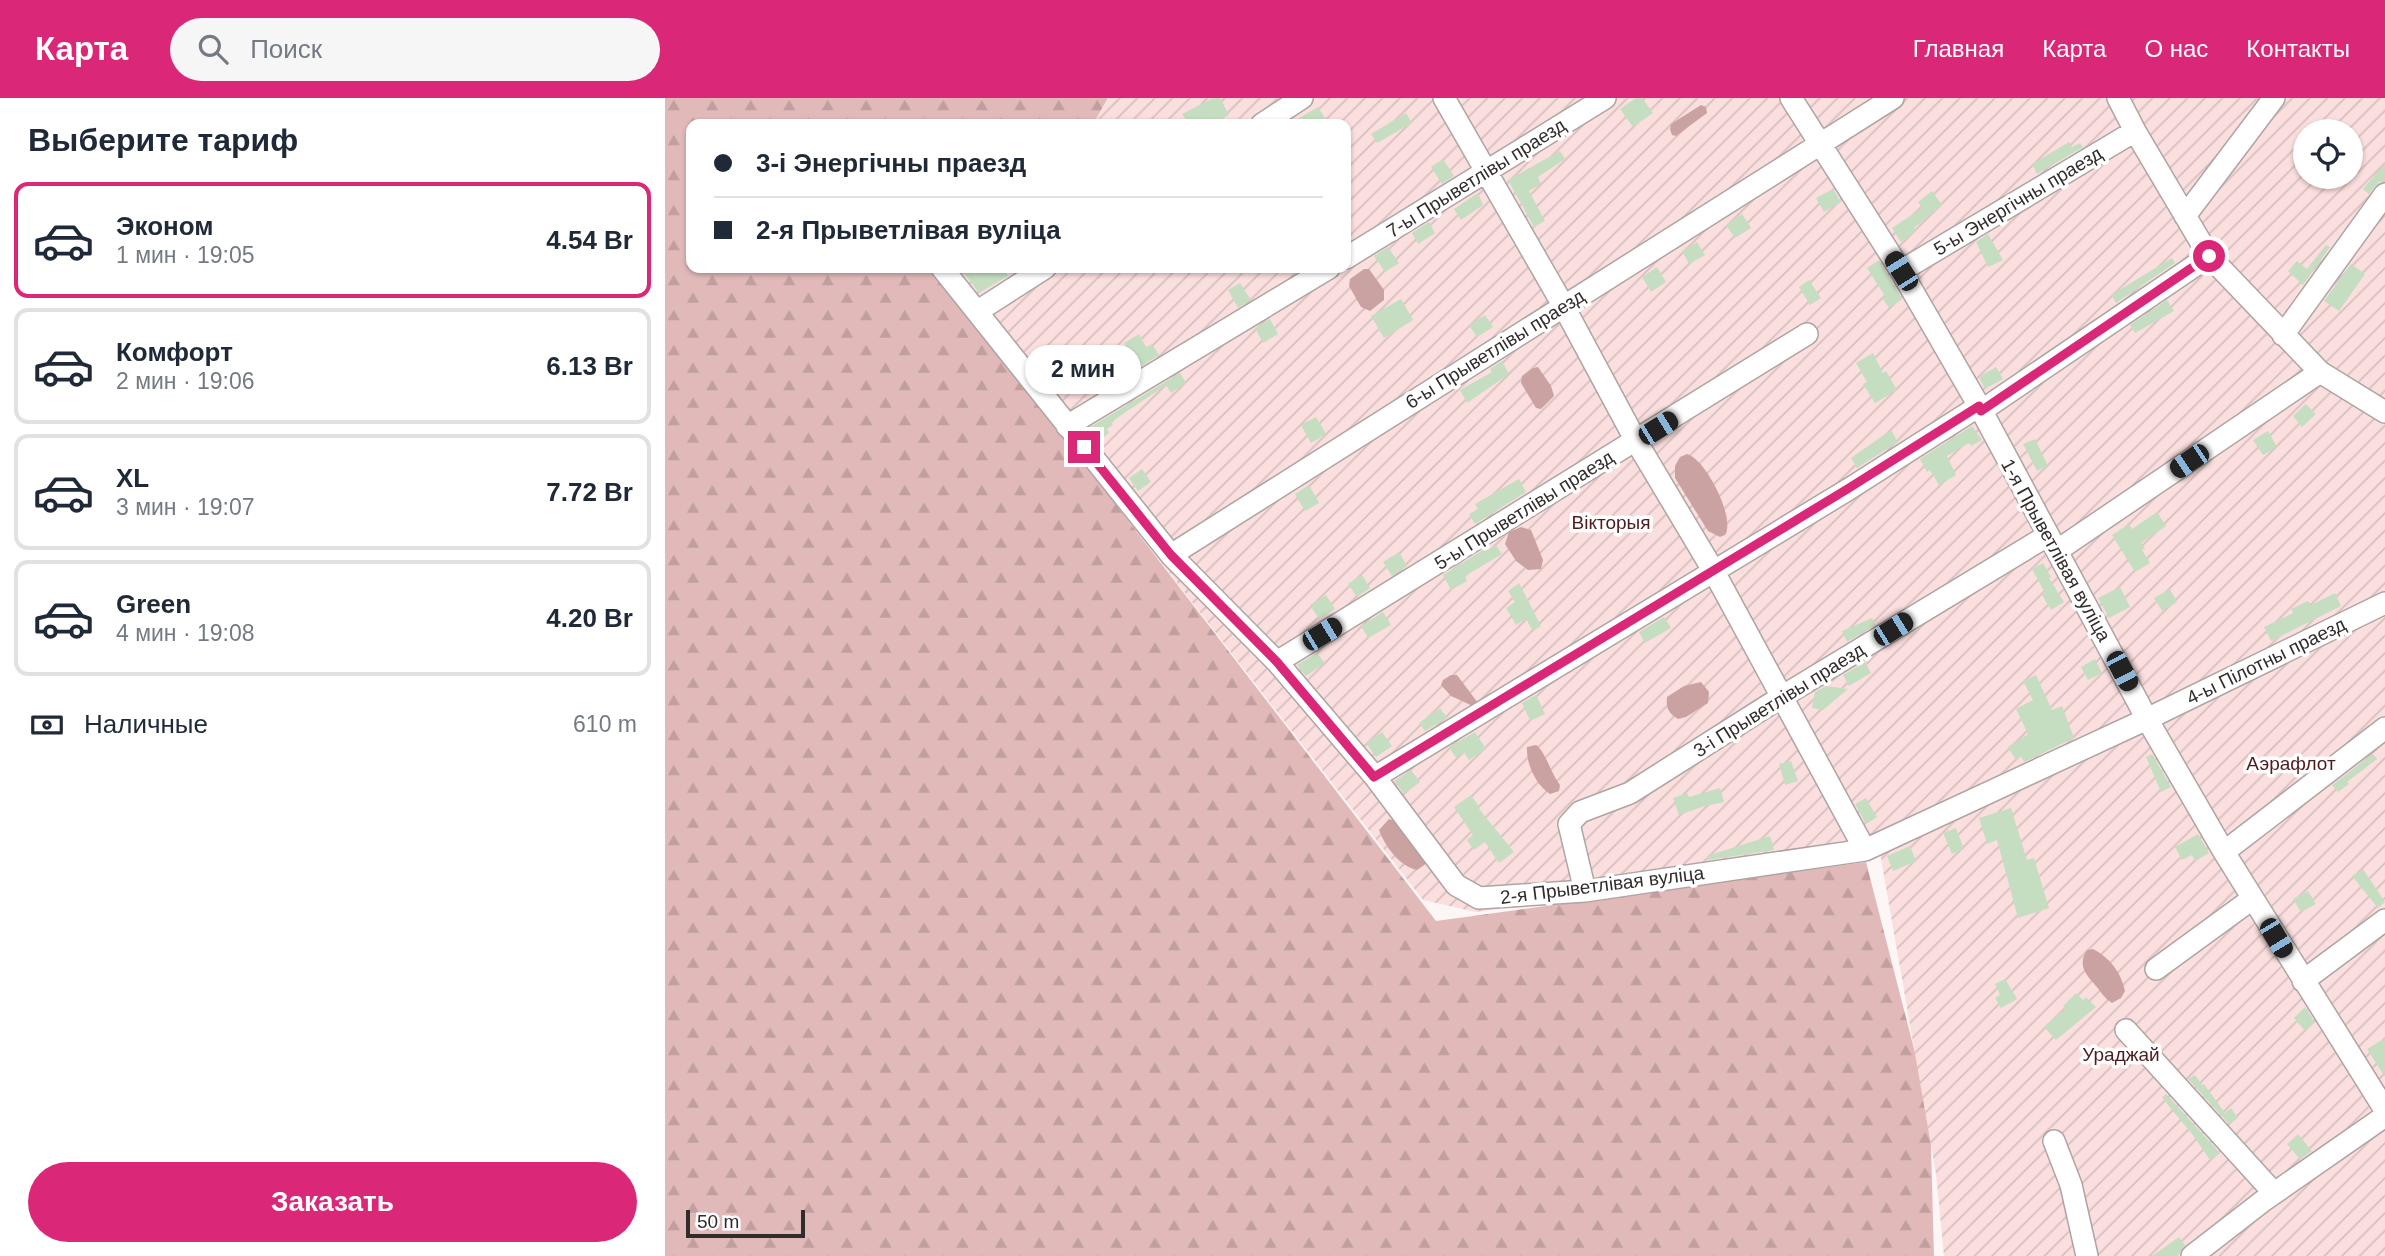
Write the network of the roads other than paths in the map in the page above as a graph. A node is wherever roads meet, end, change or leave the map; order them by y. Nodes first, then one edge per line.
1 (1302, 98) edge
2 (1444, 98) edge
3 (1605, 98) edge
4 (1791, 98) edge
5 (1893, 98) edge
6 (2118, 98) edge
7 (2274, 98) edge
8 (1270, 119) edge
9 (2134, 131) junction
10 (1821, 145) junction
11 (1487, 172) junction
12 (2385, 194) edge
13 (2185, 216) junction
14 (1351, 255) edge
15 (2209, 256) junction
16 (1901, 271) junction
17 (946, 273) edge
18 (1037, 273) edge
19 (1321, 273) edge
20 (1563, 305) junction
21 (978, 312) junction
22 (1807, 334) dead end
23 (2283, 335) junction
24 (2320, 372) junction
25 (1980, 409) junction
26 (2385, 412) edge
27 (1067, 426) junction
28 (1636, 441) junction
29 (2052, 543) junction
30 (1171, 555) junction
31 (1713, 570) junction
32 (2385, 603) edge
33 (1277, 662) junction
34 (1783, 696) junction
35 (2147, 719) junction
36 (2385, 728) edge
37 (1374, 777) junction
38 (1865, 850) junction
39 (2224, 852) junction
40 (1585, 891) junction
41 (2252, 899) junction
42 (2385, 920) edge
43 (2156, 969) dead end
44 (2303, 981) junction
45 (2126, 1030) dead end
46 (2385, 1110) edge
47 (2385, 1116) edge
48 (2054, 1141) dead end
49 (2274, 1193) junction
50 (2087, 1256) edge
51 (2192, 1256) edge

1 - 8 lane
2 - 11 lane
3 - 11 lane, 7-ы Прыветлівы праезд
4 - 10 lane, 1-я Прыветлівая вуліца
5 - 10 lane, 6-ы Прыветлівы праезд
6 - 9 lane
7 - 13 lane
9 - 13 lane
9 - 16 lane, 5-ы Энергічны праезд
10 - 16 lane, 1-я Прыветлівая вуліца
10 - 20 lane, 6-ы Прыветлівы праезд
11 - 14 lane, 7-ы Прыветлівы праезд
11 - 20 lane
12 - 23 lane
13 - 15 lane
15 - 23 lane
15 - 25 lane
16 - 25 lane, 1-я Прыветлівая вуліца
17 - 21 lane, 2-я Прыветлівая вуліца
18 - 21 lane
19 - 27 lane
20 - 28 lane
20 - 30 lane, 6-ы Прыветлівы праезд
21 - 27 lane, 2-я Прыветлівая вуліца
22 - 28 lane, 5-ы Прыветлівы праезд
23 - 24 lane
24 - 26 lane
24 - 29 lane, 3-і Прыветлівы праезд
25 - 29 lane, 1-я Прыветлівая вуліца
25 - 31 lane
27 - 30 lane, 2-я Прыветлівая вуліца
28 - 31 lane
28 - 33 lane, 5-ы Прыветлівы праезд
29 - 34 lane, 3-і Прыветлівы праезд
29 - 35 lane, 1-я Прыветлівая вуліца
30 - 33 lane, 2-я Прыветлівая вуліца
31 - 34 lane
31 - 37 lane
32 - 35 lane, 4-ы Пілотны праезд
33 - 37 lane, 2-я Прыветлівая вуліца
34 - 38 lane
34 - 40 lane, 3-і Прыветлівы праезд
35 - 38 lane, 2-я Прыветлівая вуліца
35 - 39 lane, 1-я Прыветлівая вуліца
36 - 39 lane
37 - 40 lane, 2-я Прыветлівая вуліца
38 - 40 lane, 2-я Прыветлівая вуліца
39 - 41 lane, 1-я Прыветлівая вуліца
41 - 43 lane
41 - 44 lane, 1-я Прыветлівая вуліца
42 - 44 lane
44 - 46 lane, 1-я Прыветлівая вуліца
45 - 49 lane
47 - 49 lane
48 - 50 lane
49 - 51 lane

